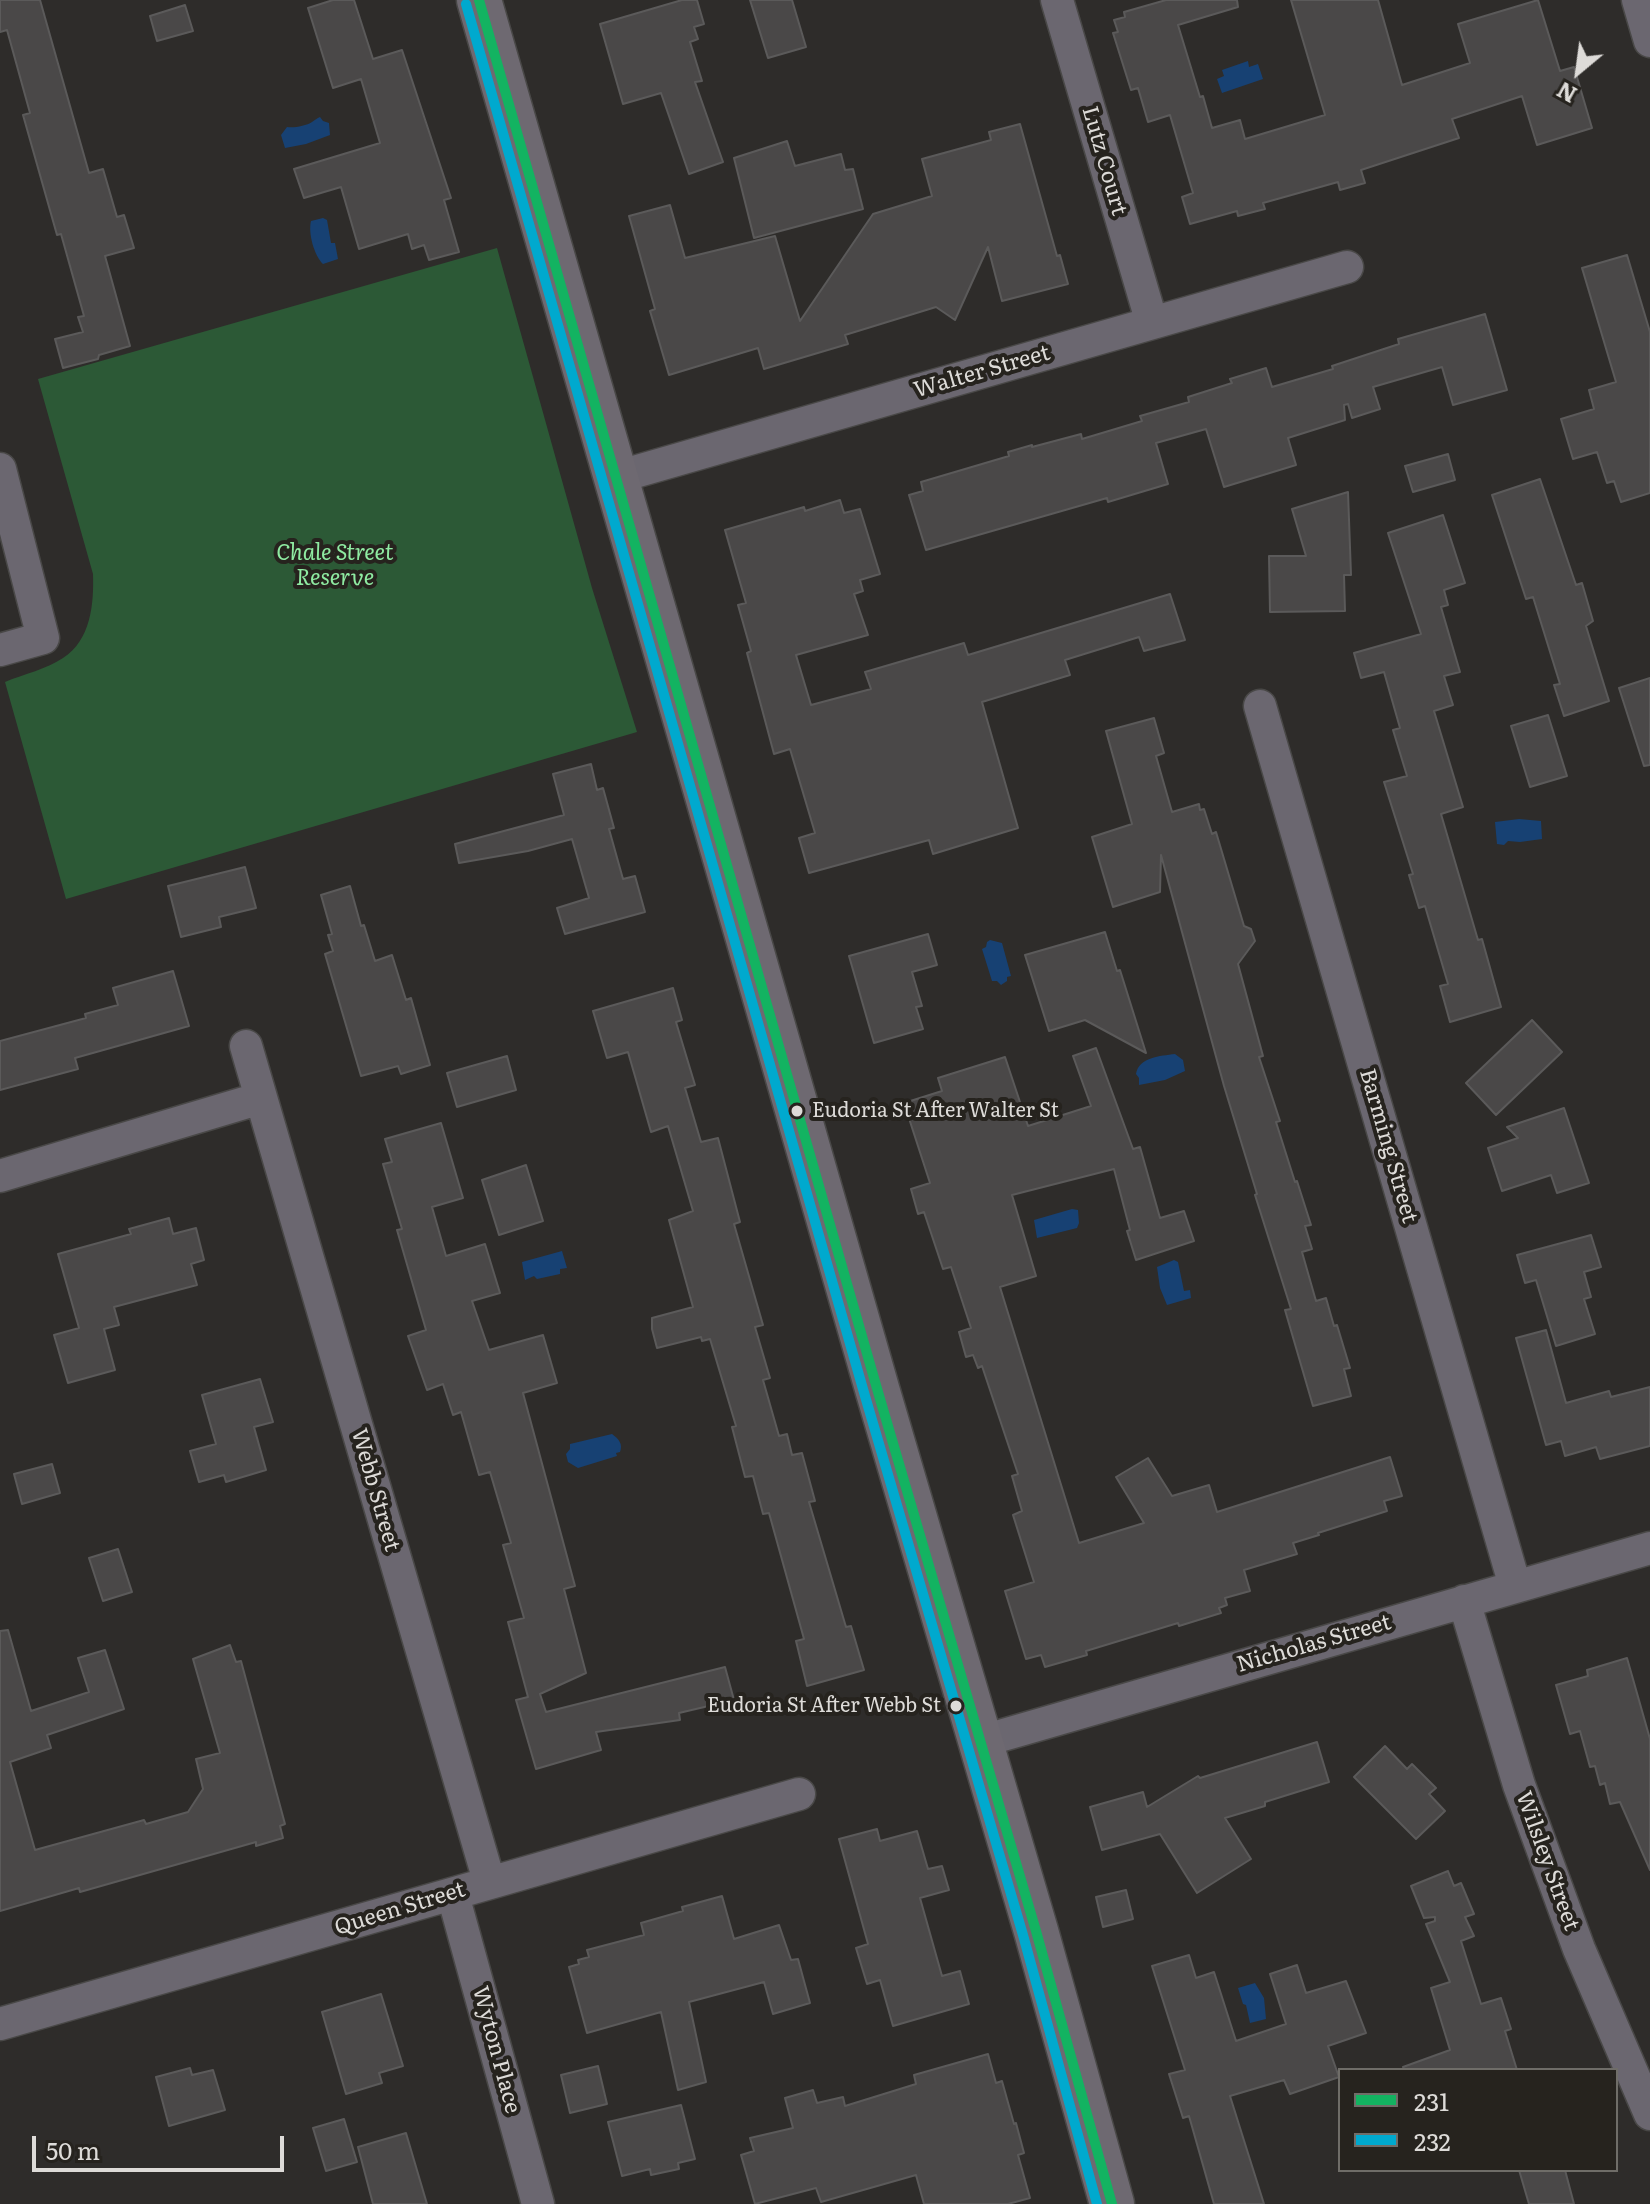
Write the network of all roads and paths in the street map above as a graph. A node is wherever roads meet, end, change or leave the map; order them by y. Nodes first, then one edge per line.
1 (479, 0) edge
2 (1057, 0) edge
3 (1638, 0) edge
4 (1650, 41) edge
5 (1347, 267) dead end
6 (1152, 323) junction
7 (0, 469) edge
8 (617, 477) junction
9 (0, 650) edge
10 (1260, 706) dead end
11 (246, 1046) dead end
12 (261, 1098) junction
13 (0, 1176) edge
14 (1650, 1548) edge
15 (1515, 1586) junction
16 (1464, 1601) junction
17 (979, 1742) junction
18 (799, 1794) dead end
19 (489, 1881) junction
20 (453, 1895) junction
21 (0, 2024) edge
22 (1650, 2114) edge
23 (538, 2204) edge
24 (1112, 2204) edge

1 - 8 main road
2 - 6 street, Lutz Court
3 - 4 street
5 - 6 street, Walter Street
6 - 8 street, Walter Street
7 - 9 street
8 - 17 main road
10 - 15 street, Barming Street
11 - 12 street, Webb Street
12 - 13 street
12 - 19 street, Webb Street
14 - 15 street, Nicholas Street
15 - 16 street, Nicholas Street
16 - 17 street, Nicholas Street
16 - 22 street, Wilsley Street
17 - 24 main road
18 - 19 street, Queen Street
19 - 20 street, Queen Street
20 - 21 street, Queen Street
20 - 23 street, Wyton Place

